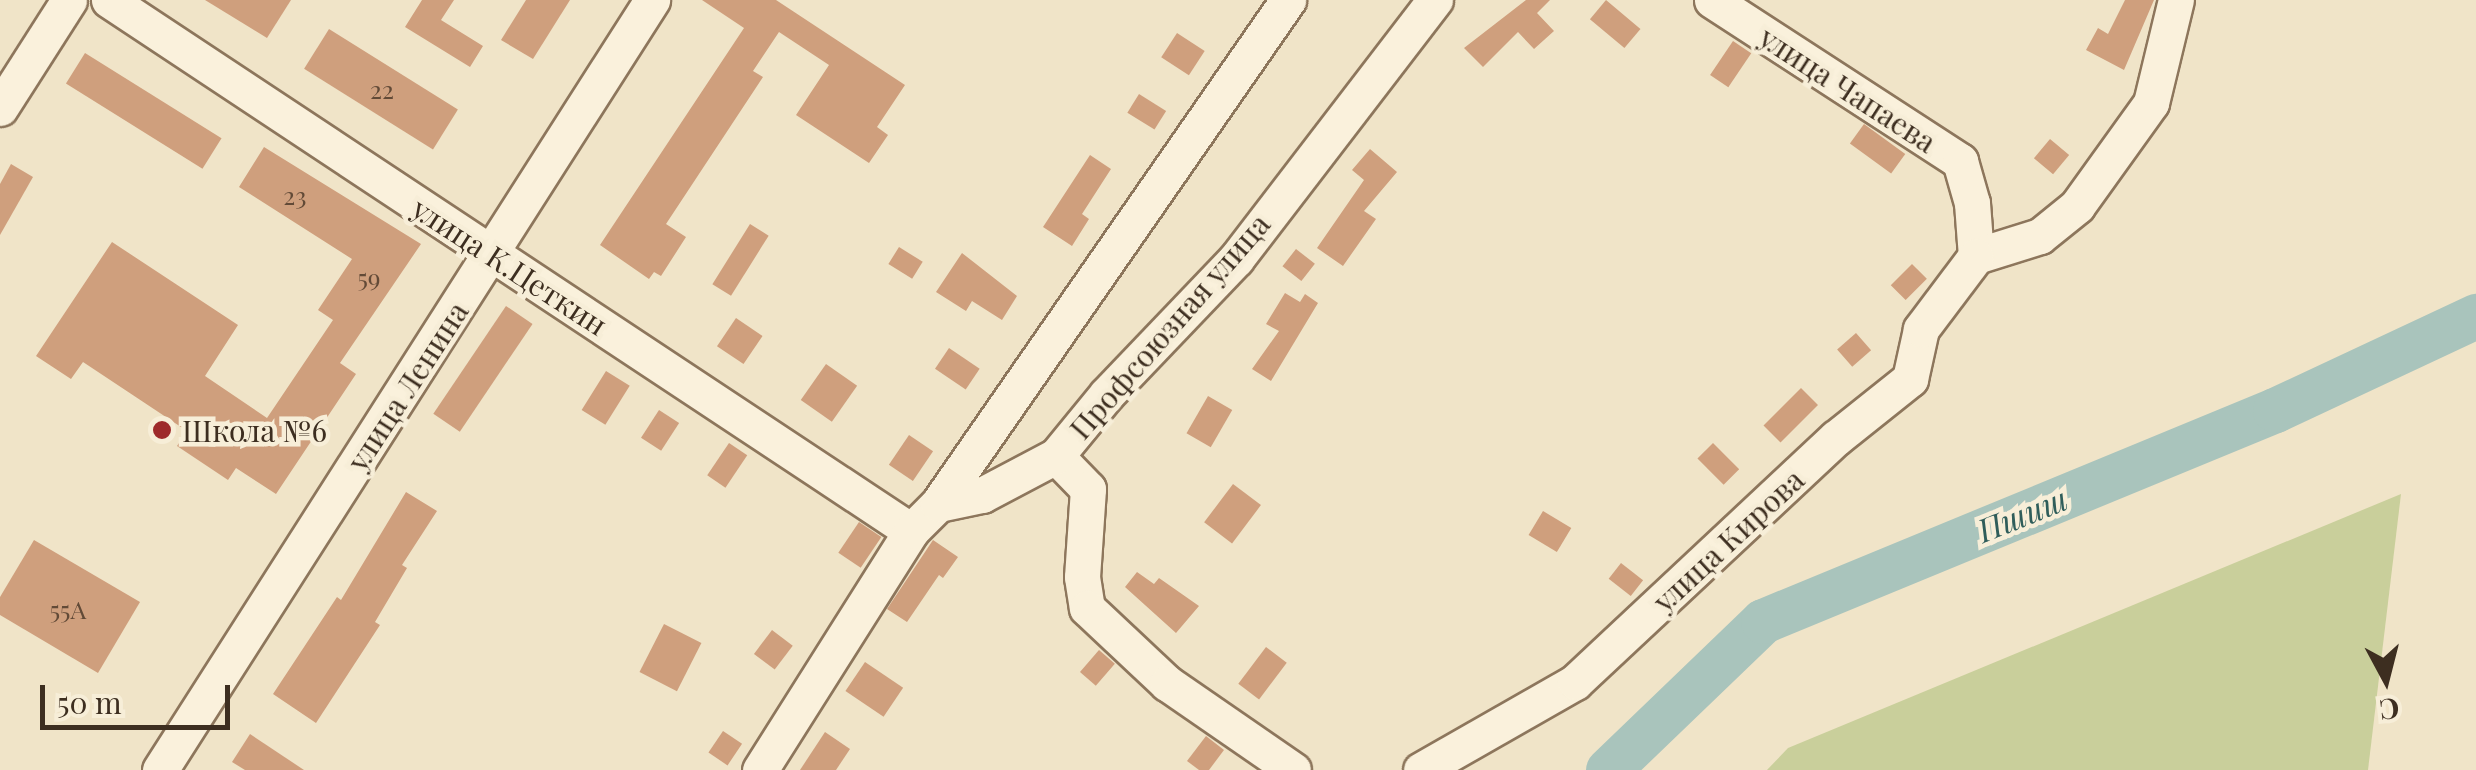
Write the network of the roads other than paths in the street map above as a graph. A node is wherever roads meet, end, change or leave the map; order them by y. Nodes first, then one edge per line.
1 (69, 0) edge
2 (109, 0) edge
3 (652, 0) edge
4 (1288, 0) edge
5 (1434, 0) edge
6 (1712, 0) edge
7 (2176, 0) edge
8 (0, 108) edge
9 (492, 254) junction
10 (1976, 256) junction
11 (1056, 456) junction
12 (938, 504) junction
13 (911, 531) junction
14 (160, 770) edge
15 (760, 770) edge
16 (1293, 770) edge
17 (1420, 770) edge

1 - 8 street
2 - 9 street, улица К.Цеткин
3 - 9 street, улица Ленина
4 - 12 street
5 - 11 street, Профсоюзная улица
6 - 10 street, улица Чапаева
7 - 10 street
9 - 13 street, улица К.Цеткин
9 - 14 street, улица Ленина
10 - 17 street, улица Кирова
11 - 12 street, Профсоюзная улица
11 - 16 street
12 - 13 street
13 - 15 street

